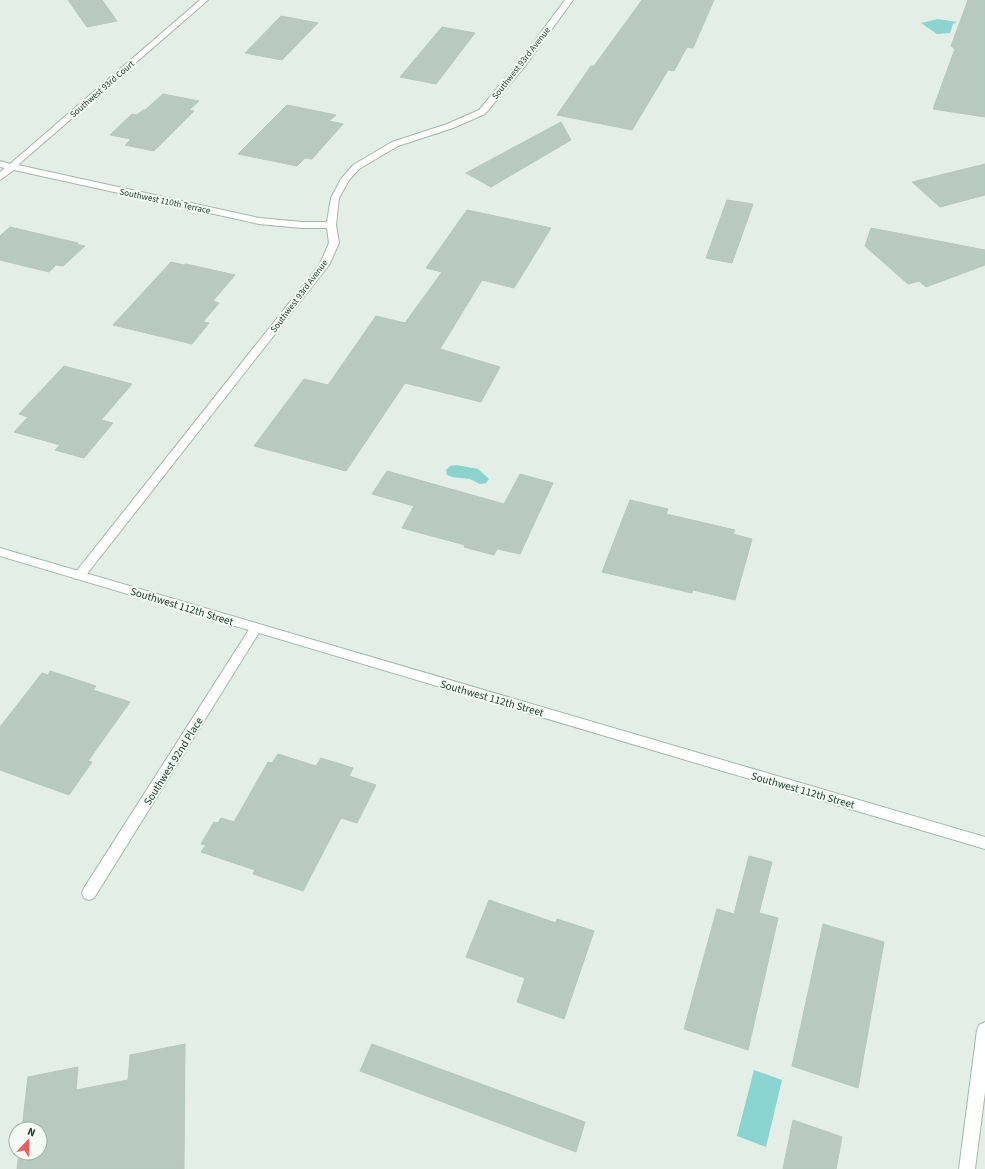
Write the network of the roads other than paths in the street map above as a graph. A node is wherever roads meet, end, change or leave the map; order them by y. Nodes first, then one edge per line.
1 (204, 0) edge
2 (569, 0) edge
3 (0, 164) edge
4 (12, 167) junction
5 (0, 178) edge
6 (331, 225) junction
7 (0, 552) edge
8 (80, 576) junction
9 (256, 628) junction
10 (985, 843) edge
11 (90, 893) dead end
12 (985, 1030) edge
13 (967, 1169) edge

1 - 4 street, Southwest 93rd Court
2 - 6 street, Southwest 93rd Avenue
3 - 4 street, Southwest 110th Terrace
4 - 5 street, Southwest 93rd Court
4 - 6 street, Southwest 110th Terrace
6 - 8 street, Southwest 93rd Avenue
7 - 8 street, Southwest 112th Street
8 - 9 street, Southwest 112th Street
9 - 10 street, Southwest 112th Street
9 - 11 street, Southwest 92nd Place
12 - 13 street

